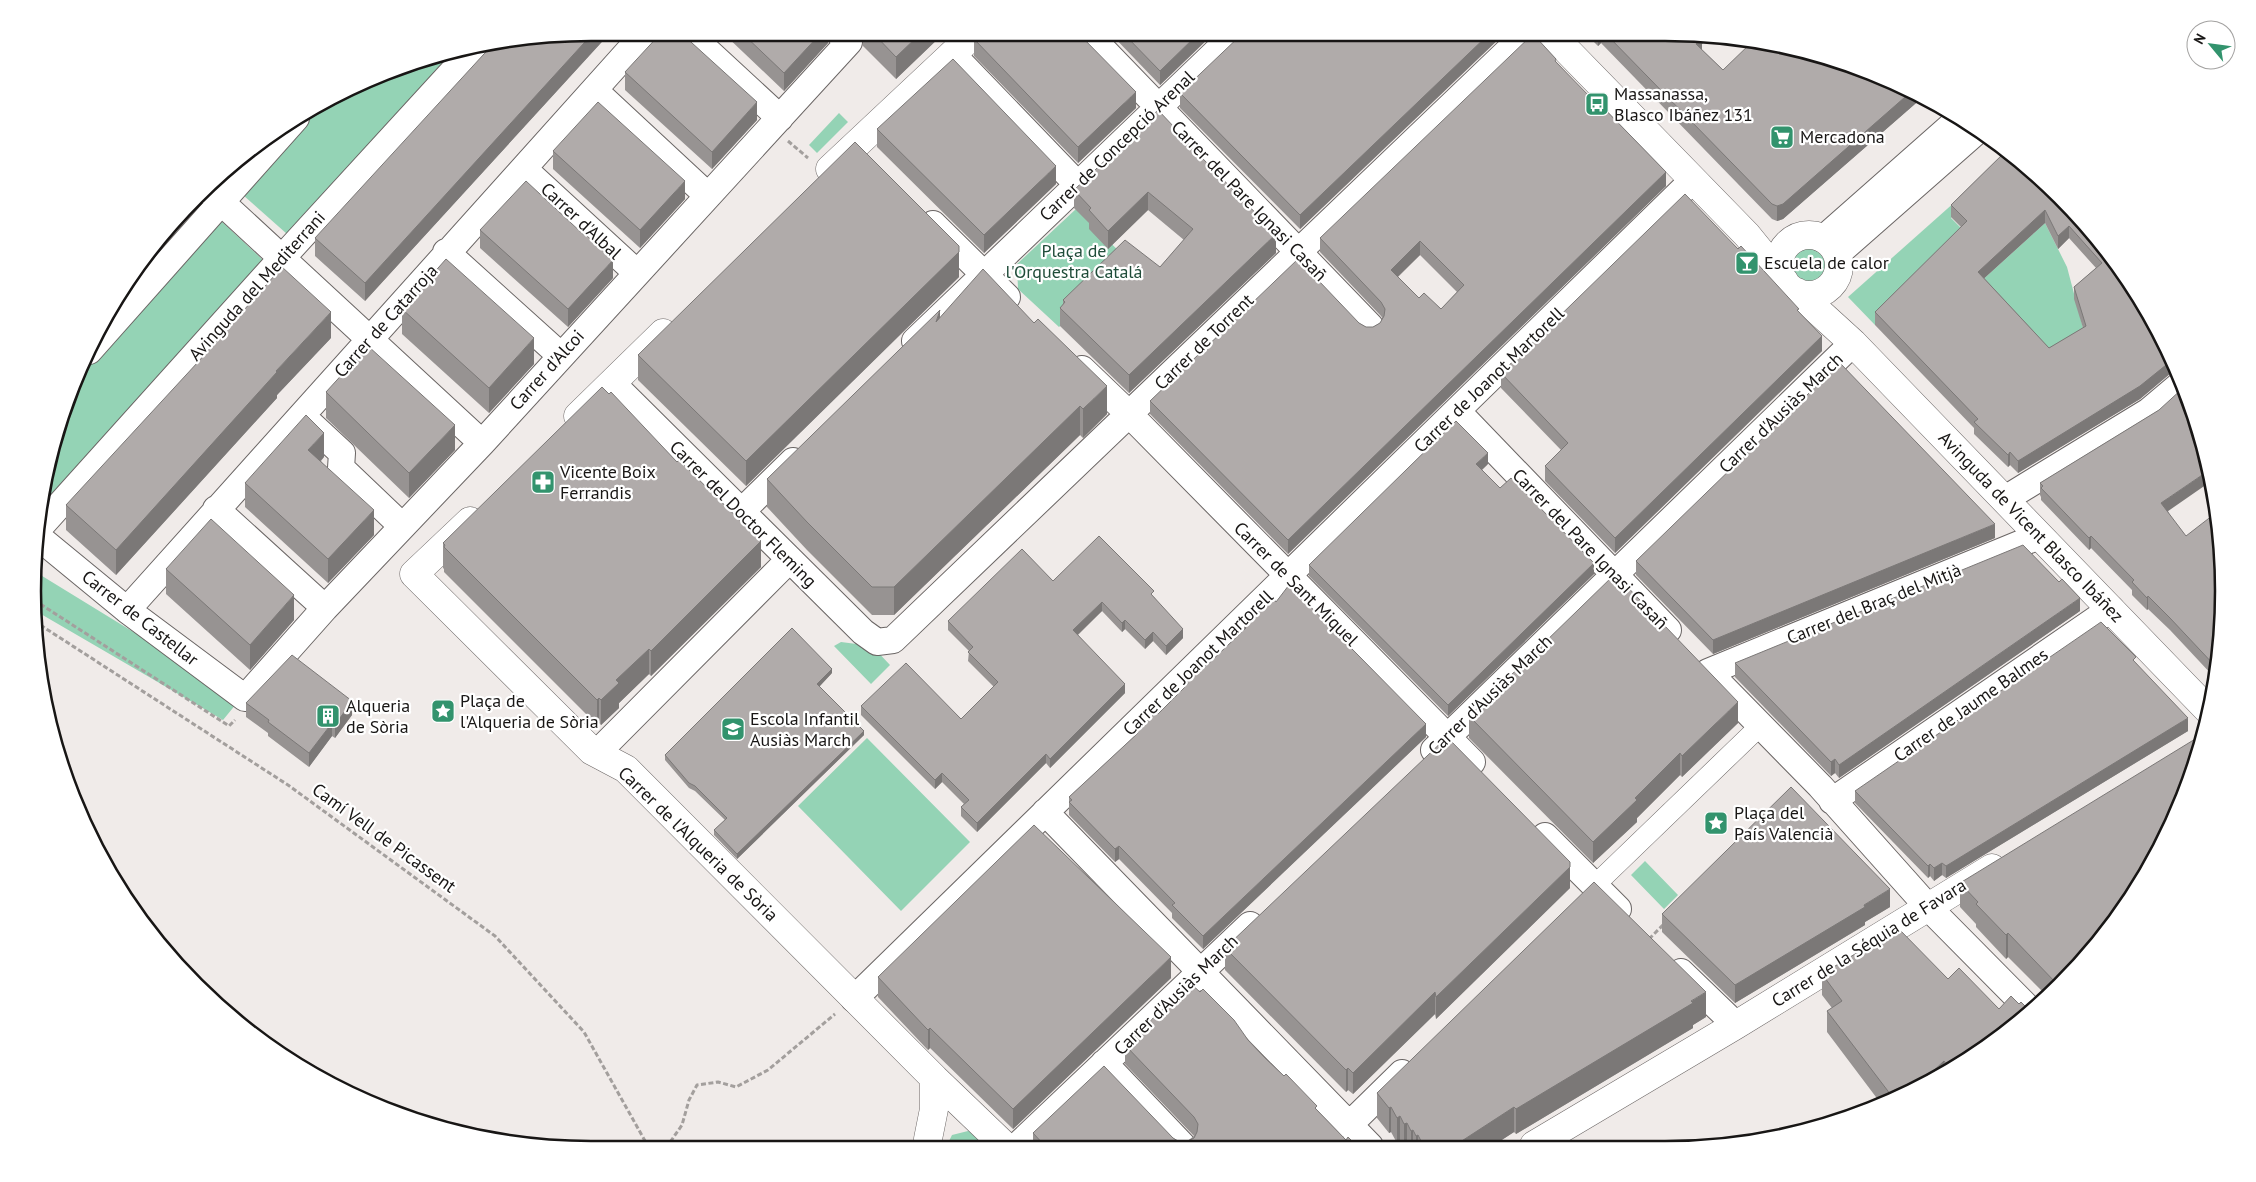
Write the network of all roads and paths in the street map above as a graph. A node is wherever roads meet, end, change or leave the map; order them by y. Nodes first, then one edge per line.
1 (637, 41) edge
2 (696, 41) edge
3 (842, 41) edge
4 (966, 41) edge
5 (1095, 41) edge
6 (1228, 41) edge
7 (1520, 41) edge
8 (1558, 41) edge
9 (952, 54) junction
10 (467, 56) edge
11 (594, 90) junction
12 (1159, 106) junction
13 (1955, 124) edge
14 (783, 128) junction
15 (1972, 136) edge
16 (260, 152) edge
17 (524, 169) junction
18 (819, 180) joint
19 (1693, 180) junction
20 (1078, 185) junction
21 (708, 195) junction
22 (214, 196) edge
23 (916, 207) edge
24 (1747, 235) junction
25 (1792, 241) junction
26 (446, 252) junction
27 (1297, 252) junction
28 (1832, 257) junction
29 (281, 259) junction
30 (637, 274) junction
31 (984, 274) junction
32 (1791, 287) junction
33 (683, 313) edge
34 (1025, 314) edge
35 (111, 324) edge
36 (1370, 326) edge
37 (369, 340) junction
38 (1853, 343) junction
39 (1067, 354) edge
40 (560, 355) junction
41 (898, 358) edge
42 (612, 383) junction
43 (2176, 388) edge
44 (1457, 411) junction
45 (1129, 414) junction
46 (302, 416) junction
47 (562, 432) edge
48 (482, 442) junction
49 (813, 442) edge
50 (2005, 499) junction
51 (485, 506) edge
52 (216, 509) junction
53 (742, 511) junction
54 (46, 520) edge
55 (402, 526) junction
56 (2039, 536) junction
57 (44, 541) edge
58 (789, 560) junction
59 (1615, 574) junction
60 (1288, 576) junction
61 (326, 608) junction
62 (2111, 609) junction
63 (127, 610) junction
64 (42, 627) edge
65 (877, 642) joint
66 (1695, 658) junction
67 (245, 698) joint
68 (2202, 705) edge
69 (1760, 726) junction
70 (1447, 738) junction
71 (597, 753) junction
72 (1419, 764) edge
73 (1491, 782) edge
74 (1832, 801) junction
75 (1045, 812) junction
76 (1526, 816) edge
77 (2012, 856) edge
78 (1588, 893) junction
79 (1928, 907) junction
80 (1264, 912) edge
81 (1200, 972) junction
82 (854, 998) junction
83 (2025, 1006) edge
84 (1736, 1025) junction
85 (1419, 1057) edge
86 (1104, 1063) junction
87 (934, 1078) junction
88 (976, 1118) junction
89 (1349, 1125) junction
90 (645, 1141) edge
91 (671, 1141) edge
92 (926, 1141) edge
93 (928, 1141) edge
94 (1000, 1141) edge
95 (1022, 1141) edge
96 (1179, 1141) edge
97 (1365, 1141) edge
98 (1541, 1141) edge

1 - 11 street, Carrer de Catarroja
2 - 14 street
3 - 14 street, Carrer d'Alcoi
4 - 9 street
5 - 12 street, Carrer del Pare Ignasi Casañ
6 - 12 street, Carrer de Concepció Arenal
7 - 27 street, Carrer de Torrent
8 - 19 street, Avinguda de Vicent Blasco Ibáñez
9 - 18 street
9 - 20 street
10 - 29 street, Avinguda del Mediterrani
11 - 17 street, Carrer de Catarroja
11 - 21 street
12 - 20 street, Carrer de Concepció Arenal
12 - 27 street, Carrer del Pare Ignasi Casañ
13 - 28 street
14 - 18 path
14 - 21 street, Carrer d'Alcoi
15 - 28 street
16 - 22 street
17 - 26 street, Carrer de Catarroja
17 - 30 street, Carrer d'Albal
19 - 24 street, Avinguda de Vicent Blasco Ibáñez
19 - 44 street, Carrer de Joanot Martorell
20 - 31 street, Carrer de Concepció Arenal
21 - 30 street, Carrer d'Alcoi
22 - 29 street
22 - 35 street
23 - 31 street
24 - 25 street
24 - 32 street, Avinguda de Vicent Blasco Ibáñez
25 - 28 street
25 - 32 street
26 - 37 street, Carrer de Catarroja
26 - 40 street
27 - 36 street, Carrer del Pare Ignasi Casañ
27 - 45 street, Carrer de Torrent
28 - 32 street
28 - 38 street, Avinguda de Vicent Blasco Ibáñez
29 - 37 street
29 - 54 street, Avinguda del Mediterrani
30 - 40 street, Carrer d'Alcoi
31 - 34 street
31 - 41 street, Carrer de Concepció Arenal
32 - 38 street, Avinguda de Vicent Blasco Ibáñez
33 - 42 street
37 - 46 street, Carrer de Catarroja
37 - 48 street
38 - 50 street, Avinguda de Vicent Blasco Ibáñez
38 - 59 street, Carrer d'Ausiàs March
39 - 45 street, Carrer de Sant Miquel
40 - 48 street, Carrer d'Alcoi
42 - 47 street
42 - 53 street, Carrer del Doctor Fleming
43 - 50 street
44 - 59 street, Carrer del Pare Ignasi Casañ
44 - 60 street, Carrer de Joanot Martorell
45 - 60 street, Carrer de Sant Miquel
45 - 65 street, Carrer de Torrent
46 - 52 street, Carrer de Catarroja
46 - 55 street
48 - 55 street, Carrer d'Alcoi
49 - 53 street
50 - 56 street, Avinguda de Vicent Blasco Ibáñez
51 - 71 street, Carrer de l'Alqueria de Sòria
52 - 61 street
52 - 63 street, Carrer de Catarroja
53 - 58 street, Carrer del Doctor Fleming
55 - 61 street, Carrer d'Alcoi
56 - 62 street, Avinguda de Vicent Blasco Ibáñez
56 - 66 street, Carrer del Braç del Mitjà
57 - 63 street, Carrer de Castellar
58 - 65 street, Carrer del Doctor Fleming
58 - 71 street
59 - 66 street, Carrer del Pare Ignasi Casañ
59 - 70 street, Carrer d'Ausiàs March
60 - 70 street, Carrer de Sant Miquel
60 - 75 street, Carrer de Joanot Martorell
61 - 67 street, Carrer d'Alcoi
62 - 68 street, Avinguda de Vicent Blasco Ibáñez
62 - 74 street, Carrer de Jaume Balmes
63 - 67 street, Carrer de Castellar
64 - 90 path, Camí Vell de Picassent
66 - 69 street, Carrer del Pare Ignasi Casañ
69 - 74 street, Carrer del Pare Ignasi Casañ
69 - 78 street
70 - 72 street, Carrer d'Ausiàs March
70 - 73 street, Carrer de Sant Miquel
71 - 82 street, Carrer de l'Alqueria de Sòria
74 - 79 street, Carrer del Pare Ignasi Casañ
75 - 81 street
75 - 82 street, Carrer de Joanot Martorell
76 - 78 street
77 - 79 street, Carrer de la Séquia de Favara
78 - 84 street
79 - 83 street, Carrer del Pare Ignasi Casañ
79 - 84 street, Carrer de la Séquia de Favara
80 - 81 street, Carrer d'Ausiàs March
81 - 86 street, Carrer d'Ausiàs March
81 - 89 street
82 - 87 street, Carrer de l'Alqueria de Sòria
82 - 91 path
84 - 98 street, Carrer de la Séquia de Favara
85 - 89 street
86 - 95 street, Carrer d'Ausiàs March
86 - 96 street
87 - 88 street, Carrer de l'Alqueria de Sòria
87 - 92 street
88 - 93 street
88 - 94 street, Carrer de l'Alqueria de Sòria
89 - 97 street

